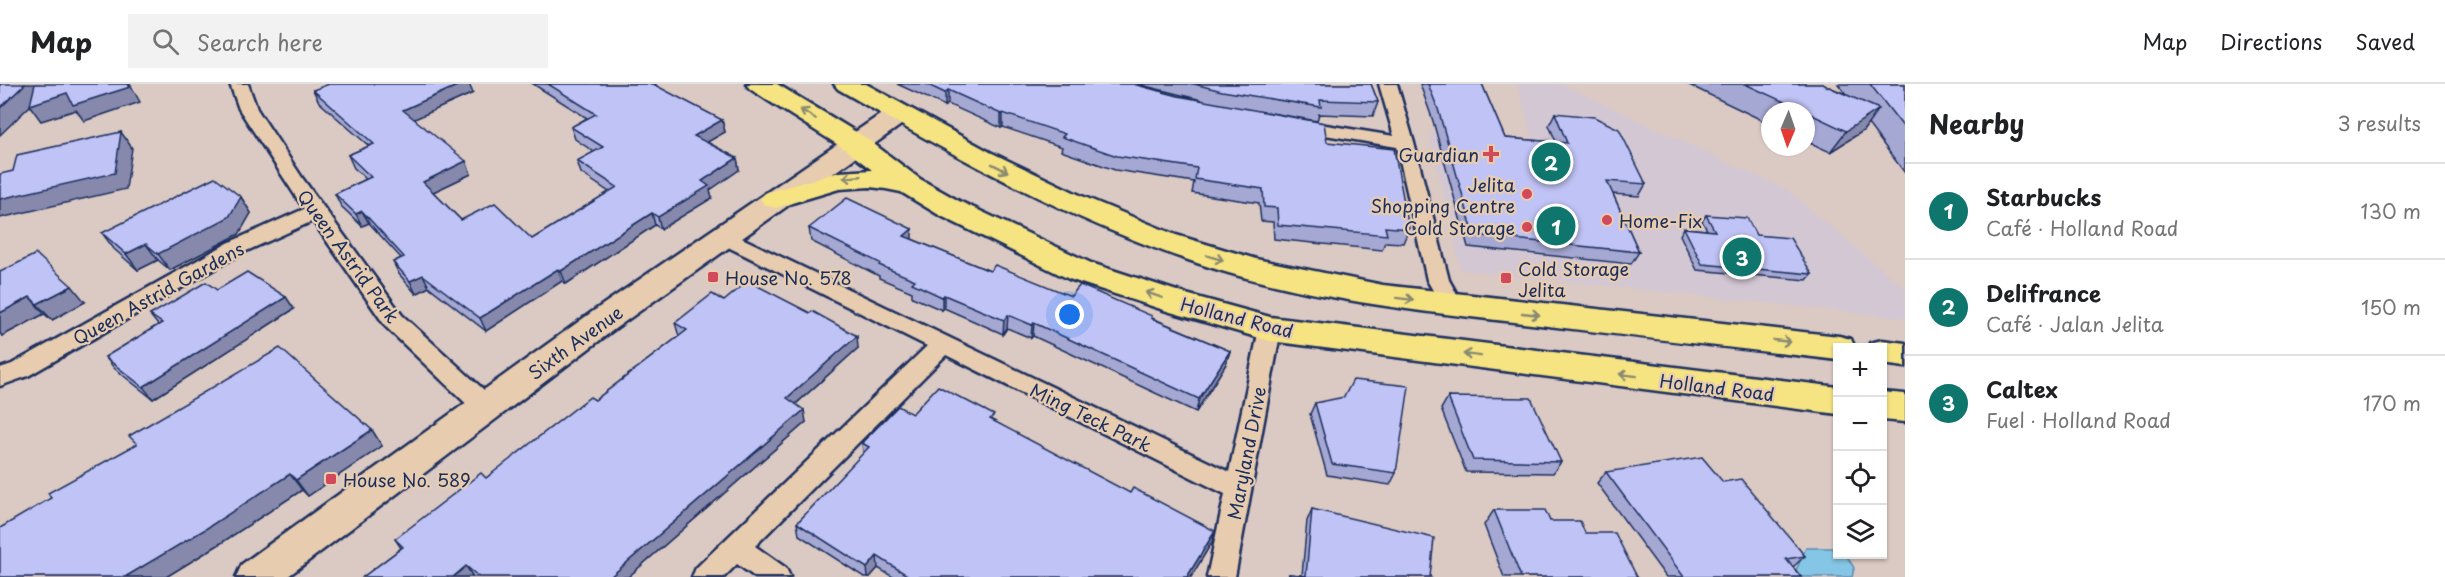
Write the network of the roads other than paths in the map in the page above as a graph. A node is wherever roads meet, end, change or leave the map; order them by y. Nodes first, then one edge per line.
1 (239, 84) edge
2 (759, 84) edge
3 (847, 84) edge
4 (1388, 84) edge
5 (899, 114) junction
6 (1279, 123) edge
7 (1405, 142) junction
8 (856, 144) junction
9 (910, 185) junction
10 (775, 199) junction
11 (318, 211) junction
12 (725, 237) junction
13 (1452, 305) junction
14 (1270, 329) junction
15 (942, 345) junction
16 (1833, 347) edge
17 (1887, 353) edge
18 (1905, 355) edge
19 (1593, 371) junction
20 (0, 376) edge
21 (1833, 400) edge
22 (1887, 406) edge
23 (486, 407) junction
24 (1905, 408) edge
25 (1239, 489) junction
26 (736, 548) junction
27 (256, 577) edge
28 (706, 577) edge
29 (776, 577) edge
30 (1221, 577) edge

1 - 11 street, Queen Astrid Park
8 -> 2 main road, Holland Road
3 - 5 main road
4 - 7 street
5 - 8 main road, Sixth Avenue
5 -> 13 main road
6 - 7 street
7 - 13 street
8 - 9 main road, Holland Road
8 - 10 main road, Sixth Avenue
9 -> 10 main road
14 -> 9 main road, Holland Road
10 - 12 main road, Sixth Avenue
11 - 20 street, Queen Astrid Gardens
11 - 23 street, Queen Astrid Park
12 - 15 street, Ming Teck Park
12 - 23 main road, Sixth Avenue
13 -> 16 main road
13 - 19 main road
19 -> 14 main road, Holland Road
14 - 25 street, Maryland Drive
15 - 25 street, Ming Teck Park
15 - 26 street
17 - 18 main road
21 -> 19 main road, Holland Road
22 - 24 main road
23 - 27 main road, Sixth Avenue
25 - 30 street, Maryland Drive
26 - 28 street
26 - 29 street

